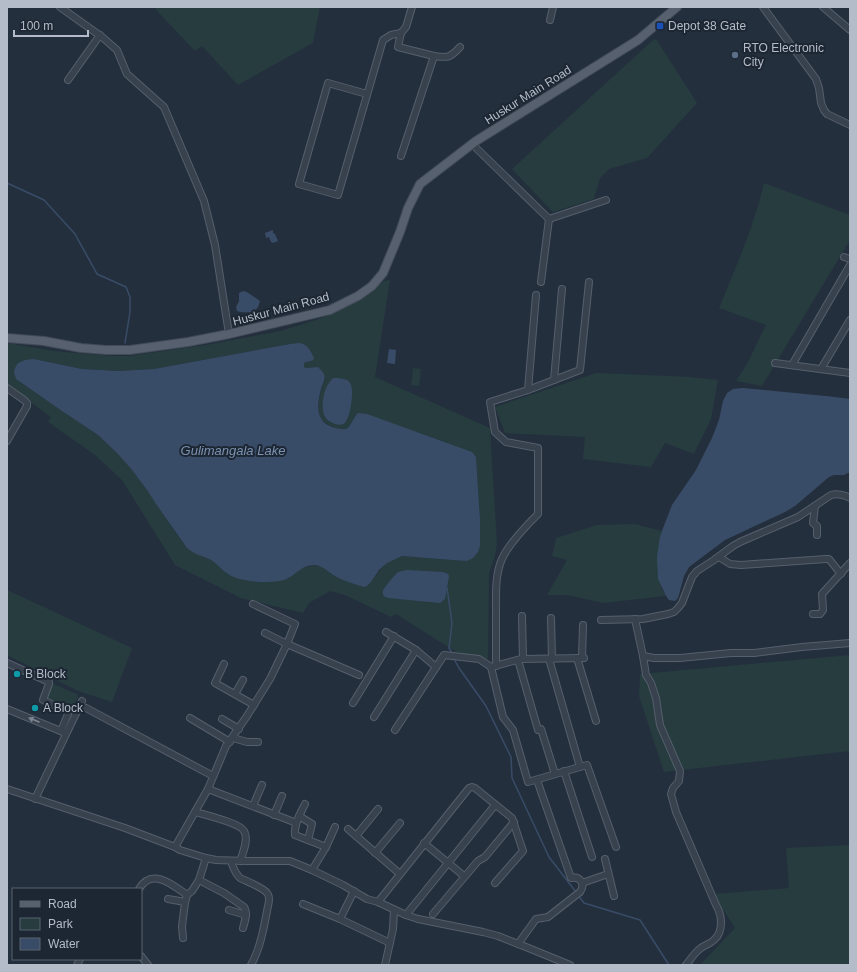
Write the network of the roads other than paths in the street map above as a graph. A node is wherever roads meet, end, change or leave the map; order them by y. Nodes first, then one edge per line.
1 (60, 7) edge
2 (412, 7) edge
3 (553, 7) edge
4 (677, 7) edge
5 (763, 7) edge
6 (823, 7) edge
7 (550, 20) dead end
8 (850, 30) edge
9 (401, 33) junction
10 (100, 35) junction
11 (460, 48) dead end
12 (434, 56) junction
13 (68, 80) dead end
14 (368, 94) junction
15 (850, 125) edge
16 (472, 144) junction
17 (401, 156) dead end
18 (606, 200) dead end
19 (550, 219) junction
20 (850, 265) edge
21 (541, 282) dead end
22 (589, 282) dead end
23 (562, 289) dead end
24 (536, 295) dead end
25 (850, 320) edge
26 (229, 334) junction
27 (7, 338) edge
28 (775, 363) dead end
29 (792, 365) junction
30 (821, 369) junction
31 (850, 372) edge
32 (554, 380) junction
33 (7, 389) edge
34 (528, 390) junction
35 (7, 441) edge
36 (850, 498) edge
37 (815, 506) junction
38 (817, 535) dead end
39 (719, 557) junction
40 (850, 563) edge
41 (841, 574) junction
42 (253, 604) dead end
43 (813, 614) dead end
44 (522, 616) dead end
45 (551, 618) dead end
46 (601, 620) dead end
47 (635, 620) junction
48 (583, 625) dead end
49 (386, 632) dead end
50 (265, 633) dead end
51 (394, 636) junction
52 (850, 643) edge
53 (287, 644) junction
54 (416, 650) junction
55 (643, 656) junction
56 (581, 658) junction
57 (550, 659) junction
58 (520, 660) junction
59 (7, 663) edge
60 (224, 664) dead end
61 (493, 666) junction
62 (436, 668) junction
63 (359, 675) dead end
64 (243, 680) dead end
65 (235, 694) junction
66 (82, 701) dead end
67 (354, 703) dead end
68 (254, 705) junction
69 (86, 708) dead end
70 (7, 709) edge
71 (374, 717) dead end
72 (190, 718) dead end
73 (222, 719) dead end
74 (596, 721) dead end
75 (239, 729) junction
76 (65, 730) junction
77 (395, 730) dead end
78 (231, 740) junction
79 (258, 742) dead end
80 (580, 767) junction
81 (564, 772) junction
82 (555, 774) junction
83 (213, 776) junction
84 (537, 780) junction
85 (262, 785) dead end
86 (208, 788) junction
87 (7, 789) edge
88 (282, 796) dead end
89 (35, 799) junction
90 (304, 804) dead end
91 (495, 804) junction
92 (253, 806) junction
93 (378, 809) dead end
94 (195, 812) junction
95 (274, 814) junction
96 (300, 816) junction
97 (514, 822) junction
98 (400, 823) dead end
99 (296, 826) junction
100 (335, 827) dead end
101 (348, 829) dead end
102 (356, 836) junction
103 (308, 840) junction
104 (424, 844) junction
105 (326, 846) junction
106 (175, 847) junction
107 (616, 847) dead end
108 (375, 853) junction
109 (592, 857) dead end
110 (206, 858) junction
111 (605, 859) dead end
112 (231, 861) junction
113 (240, 861) junction
114 (448, 863) junction
115 (312, 870) junction
116 (400, 874) junction
117 (608, 874) junction
118 (464, 876) junction
119 (199, 880) junction
120 (495, 883) dead end
121 (582, 883) junction
122 (140, 888) edge
123 (354, 891) junction
124 (187, 895) junction
125 (614, 896) dead end
126 (168, 898) dead end
127 (185, 902) junction
128 (378, 902) junction
129 (303, 904) dead end
130 (229, 910) dead end
131 (394, 910) junction
132 (433, 914) dead end
133 (246, 915) junction
134 (406, 915) junction
135 (340, 919) junction
136 (243, 928) dead end
137 (183, 938) dead end
138 (390, 943) junction
139 (518, 944) junction
140 (251, 965) edge
141 (385, 965) edge
142 (570, 965) edge
143 (686, 965) edge

1 - 10 street
2 - 9 street
3 - 7 street
4 - 16 main road, Huskur Main Road
5 - 15 street
6 - 8 street
9 - 12 street
9 - 14 street
10 - 13 street
10 - 26 street
11 - 12 street
12 - 17 street
14 - 14 street
16 - 19 street
16 - 26 main road, Huskur Main Road
18 - 19 street
19 - 21 street
20 - 29 street
22 - 32 street
23 - 32 street
24 - 34 street
25 - 30 street
26 - 27 main road, Huskur Main Road
28 - 29 street
29 - 30 street
30 - 31 street
32 - 34 street
33 - 35 street
34 - 61 street
36 - 37 street
37 - 38 street
37 - 39 street
39 - 41 street
39 - 47 street
40 - 41 street
41 - 43 street
42 - 53 street
44 - 58 street
45 - 57 street
46 - 47 street
47 - 55 street
48 - 56 street
49 - 51 street
50 - 53 street
51 - 54 street
51 - 67 street
52 - 55 street
53 - 63 street
53 - 68 street
54 - 62 street
54 - 71 street
55 - 143 street
56 - 57 street
56 - 74 street
57 - 58 street
57 - 80 street
58 - 61 street
58 - 82 street
59 - 76 street
60 - 65 street
61 - 62 street
61 - 84 street
62 - 77 street
64 - 65 street
65 - 68 street
66 - 76 street
68 - 75 street
69 - 83 street
76 -> 70 street
72 - 78 street
73 - 75 street
75 - 78 street
76 - 89 street
78 - 79 street
78 - 83 street
80 - 81 street
80 - 107 street
81 - 82 street
81 - 109 street
82 - 84 street
83 - 86 street
84 - 121 street
85 - 92 street
86 - 92 street
86 - 94 street
87 - 89 street
88 - 95 street
89 - 106 street
90 - 96 street
91 - 97 street
91 - 104 street
91 - 114 street
92 - 95 street
93 - 102 street
94 - 106 street
94 - 113 street
95 - 99 street
96 - 99 street
96 - 103 street
97 - 118 street
97 - 120 street
98 - 108 street
99 - 103 street
100 - 105 street
101 - 102 street
102 - 108 street
103 - 105 street
104 - 114 street
104 - 116 street
105 - 115 street
106 - 110 street
108 - 116 street
110 - 112 street
110 - 119 street
111 - 117 street
112 - 113 street
112 - 140 street
113 - 115 street
114 - 118 street
114 - 134 street
115 - 123 street
116 - 128 street
117 - 121 street
117 - 125 street
118 - 132 street
119 - 124 street
119 - 133 street
121 - 139 street
122 - 124 street
123 - 128 street
123 - 135 street
124 - 127 street
126 - 127 street
127 - 137 street
128 - 131 street
129 - 135 street
130 - 133 street
131 - 134 street
131 - 138 street
133 - 136 street
134 - 139 street
135 - 138 street
138 - 141 street
139 - 142 street

